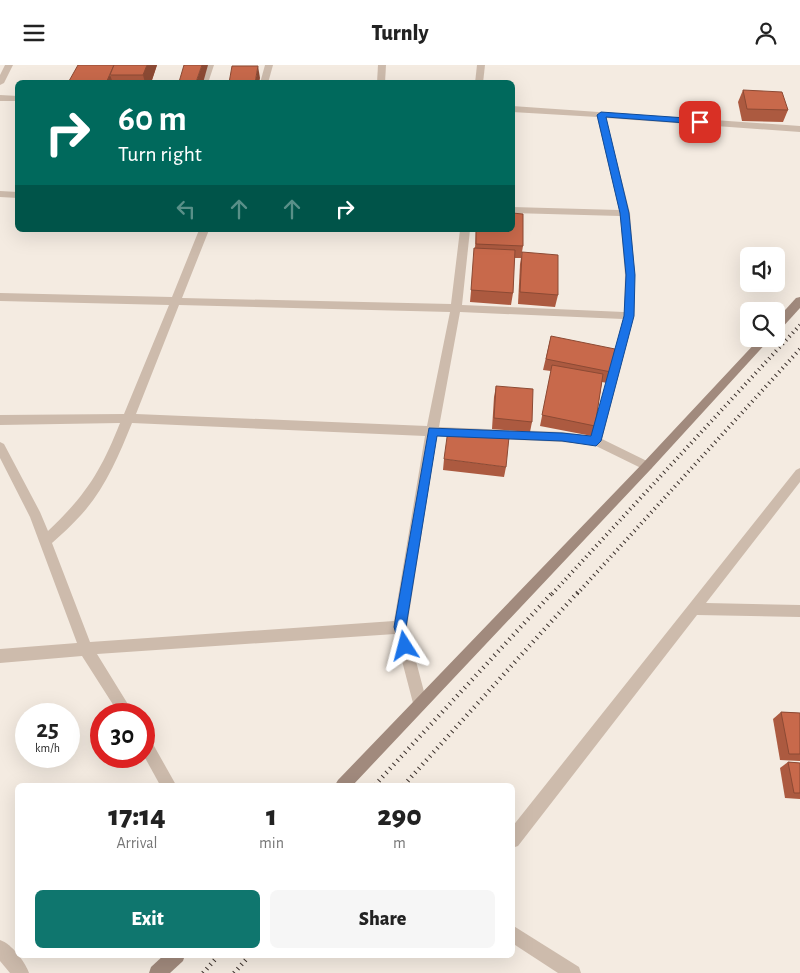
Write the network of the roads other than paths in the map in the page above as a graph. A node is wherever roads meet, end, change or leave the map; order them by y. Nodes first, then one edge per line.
1 (9, 65) edge
2 (210, 65) edge
3 (269, 65) edge
4 (382, 65) edge
5 (481, 65) edge
6 (205, 80) edge
7 (265, 80) edge
8 (381, 80) edge
9 (480, 80) edge
10 (0, 83) edge
11 (0, 98) edge
12 (15, 99) edge
13 (515, 109) edge
14 (601, 115) junction
15 (800, 129) edge
16 (0, 194) edge
17 (15, 195) edge
18 (515, 210) edge
19 (624, 213) junction
20 (203, 232) edge
21 (465, 232) edge
22 (0, 297) edge
23 (800, 301) edge
24 (175, 302) junction
25 (456, 308) junction
26 (629, 316) junction
27 (785, 317) edge
28 (758, 347) edge
29 (130, 418) junction
30 (0, 419) edge
31 (432, 431) junction
32 (596, 441) junction
33 (0, 447) edge
34 (647, 467) junction
35 (800, 473) edge
36 (45, 542) junction
37 (694, 609) junction
38 (800, 611) edge
39 (400, 627) junction
40 (86, 649) junction
41 (0, 656) edge
42 (120, 703) edge
43 (420, 703) junction
44 (155, 762) edge
45 (167, 783) edge
46 (345, 783) edge
47 (515, 836) edge
48 (515, 935) edge
49 (0, 948) edge
50 (174, 958) edge
51 (22, 973) edge
52 (157, 973) edge
53 (573, 973) edge

1 - 10 street
2 - 6 street
3 - 7 street
4 - 8 street
5 - 9 street
11 - 12 street
13 - 14 street
14 - 15 street
14 - 19 street
16 - 17 street
18 - 19 street
19 - 26 street
20 - 24 street
21 - 25 street
22 - 24 street
23 - 27 street
24 - 25 street
24 - 29 street
25 - 26 street
25 - 31 street
26 - 32 street
28 - 34 street
29 - 30 street
29 - 31 street
29 - 36 street
31 - 32 street
31 - 39 street
32 - 34 street
33 - 36 street
34 - 43 street
35 - 37 street
36 - 40 street
37 - 38 street
37 - 47 street
39 - 40 street
39 - 43 street
40 - 41 street
40 - 42 street
43 - 46 street
44 - 45 street
48 - 53 street
49 - 51 street
50 - 52 street

